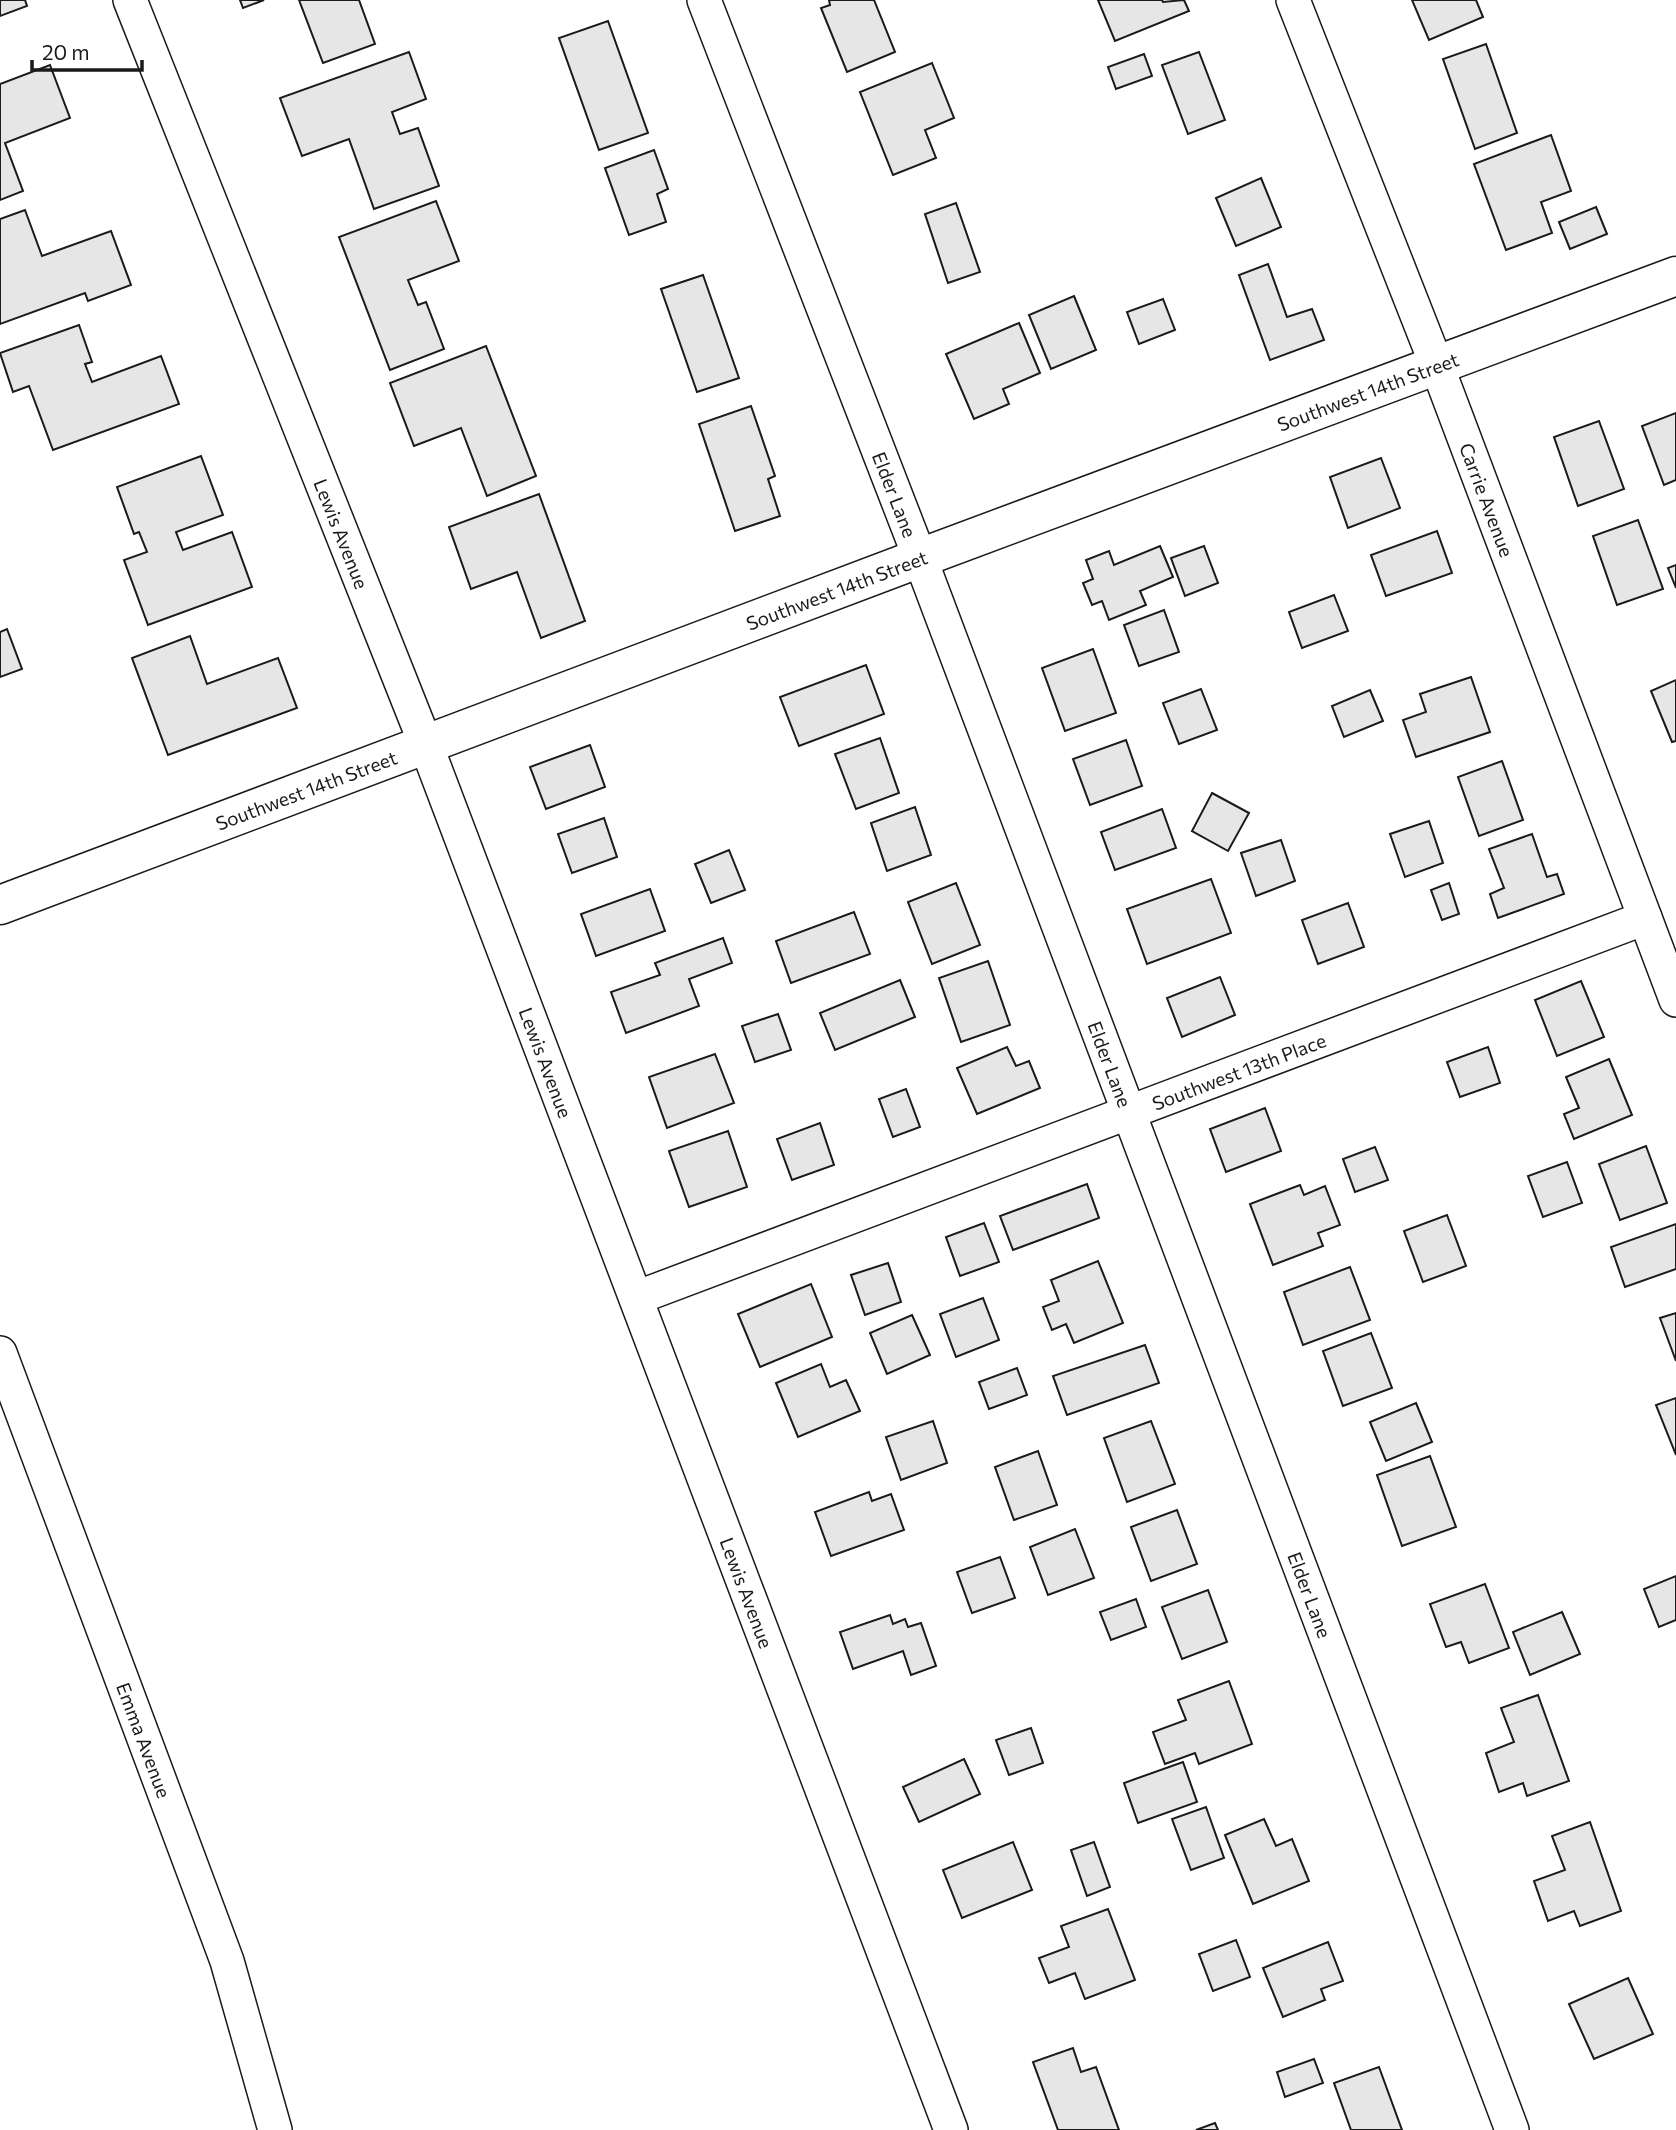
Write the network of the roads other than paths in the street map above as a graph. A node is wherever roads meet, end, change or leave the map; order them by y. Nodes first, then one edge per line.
1 (130, 0) edge
2 (704, 0) edge
3 (1293, 0) edge
4 (1676, 276) edge
5 (1437, 366) junction
6 (920, 558) junction
7 (426, 745) junction
8 (0, 905) edge
9 (1645, 918) junction
10 (1676, 1000) edge
11 (1127, 1112) junction
12 (636, 1298) junction
13 (0, 1353) edge
14 (275, 2130) edge
15 (951, 2130) edge
16 (1513, 2130) edge

1 - 7 street, Lewis Avenue
2 - 6 street, Elder Lane
3 - 5 street, Carrie Avenue
4 - 5 street, Southwest 14th Street
5 - 6 street, Southwest 14th Street
5 - 9 street, Carrie Avenue
6 - 7 street, Southwest 14th Street
6 - 11 street, Elder Lane
7 - 8 street, Southwest 14th Street
7 - 12 street, Lewis Avenue
9 - 10 street, Carrie Avenue
9 - 11 street, Southwest 13th Place
11 - 12 street, Southwest 13th Place
11 - 16 street, Elder Lane
12 - 15 street, Lewis Avenue
13 - 14 street, Emma Avenue

